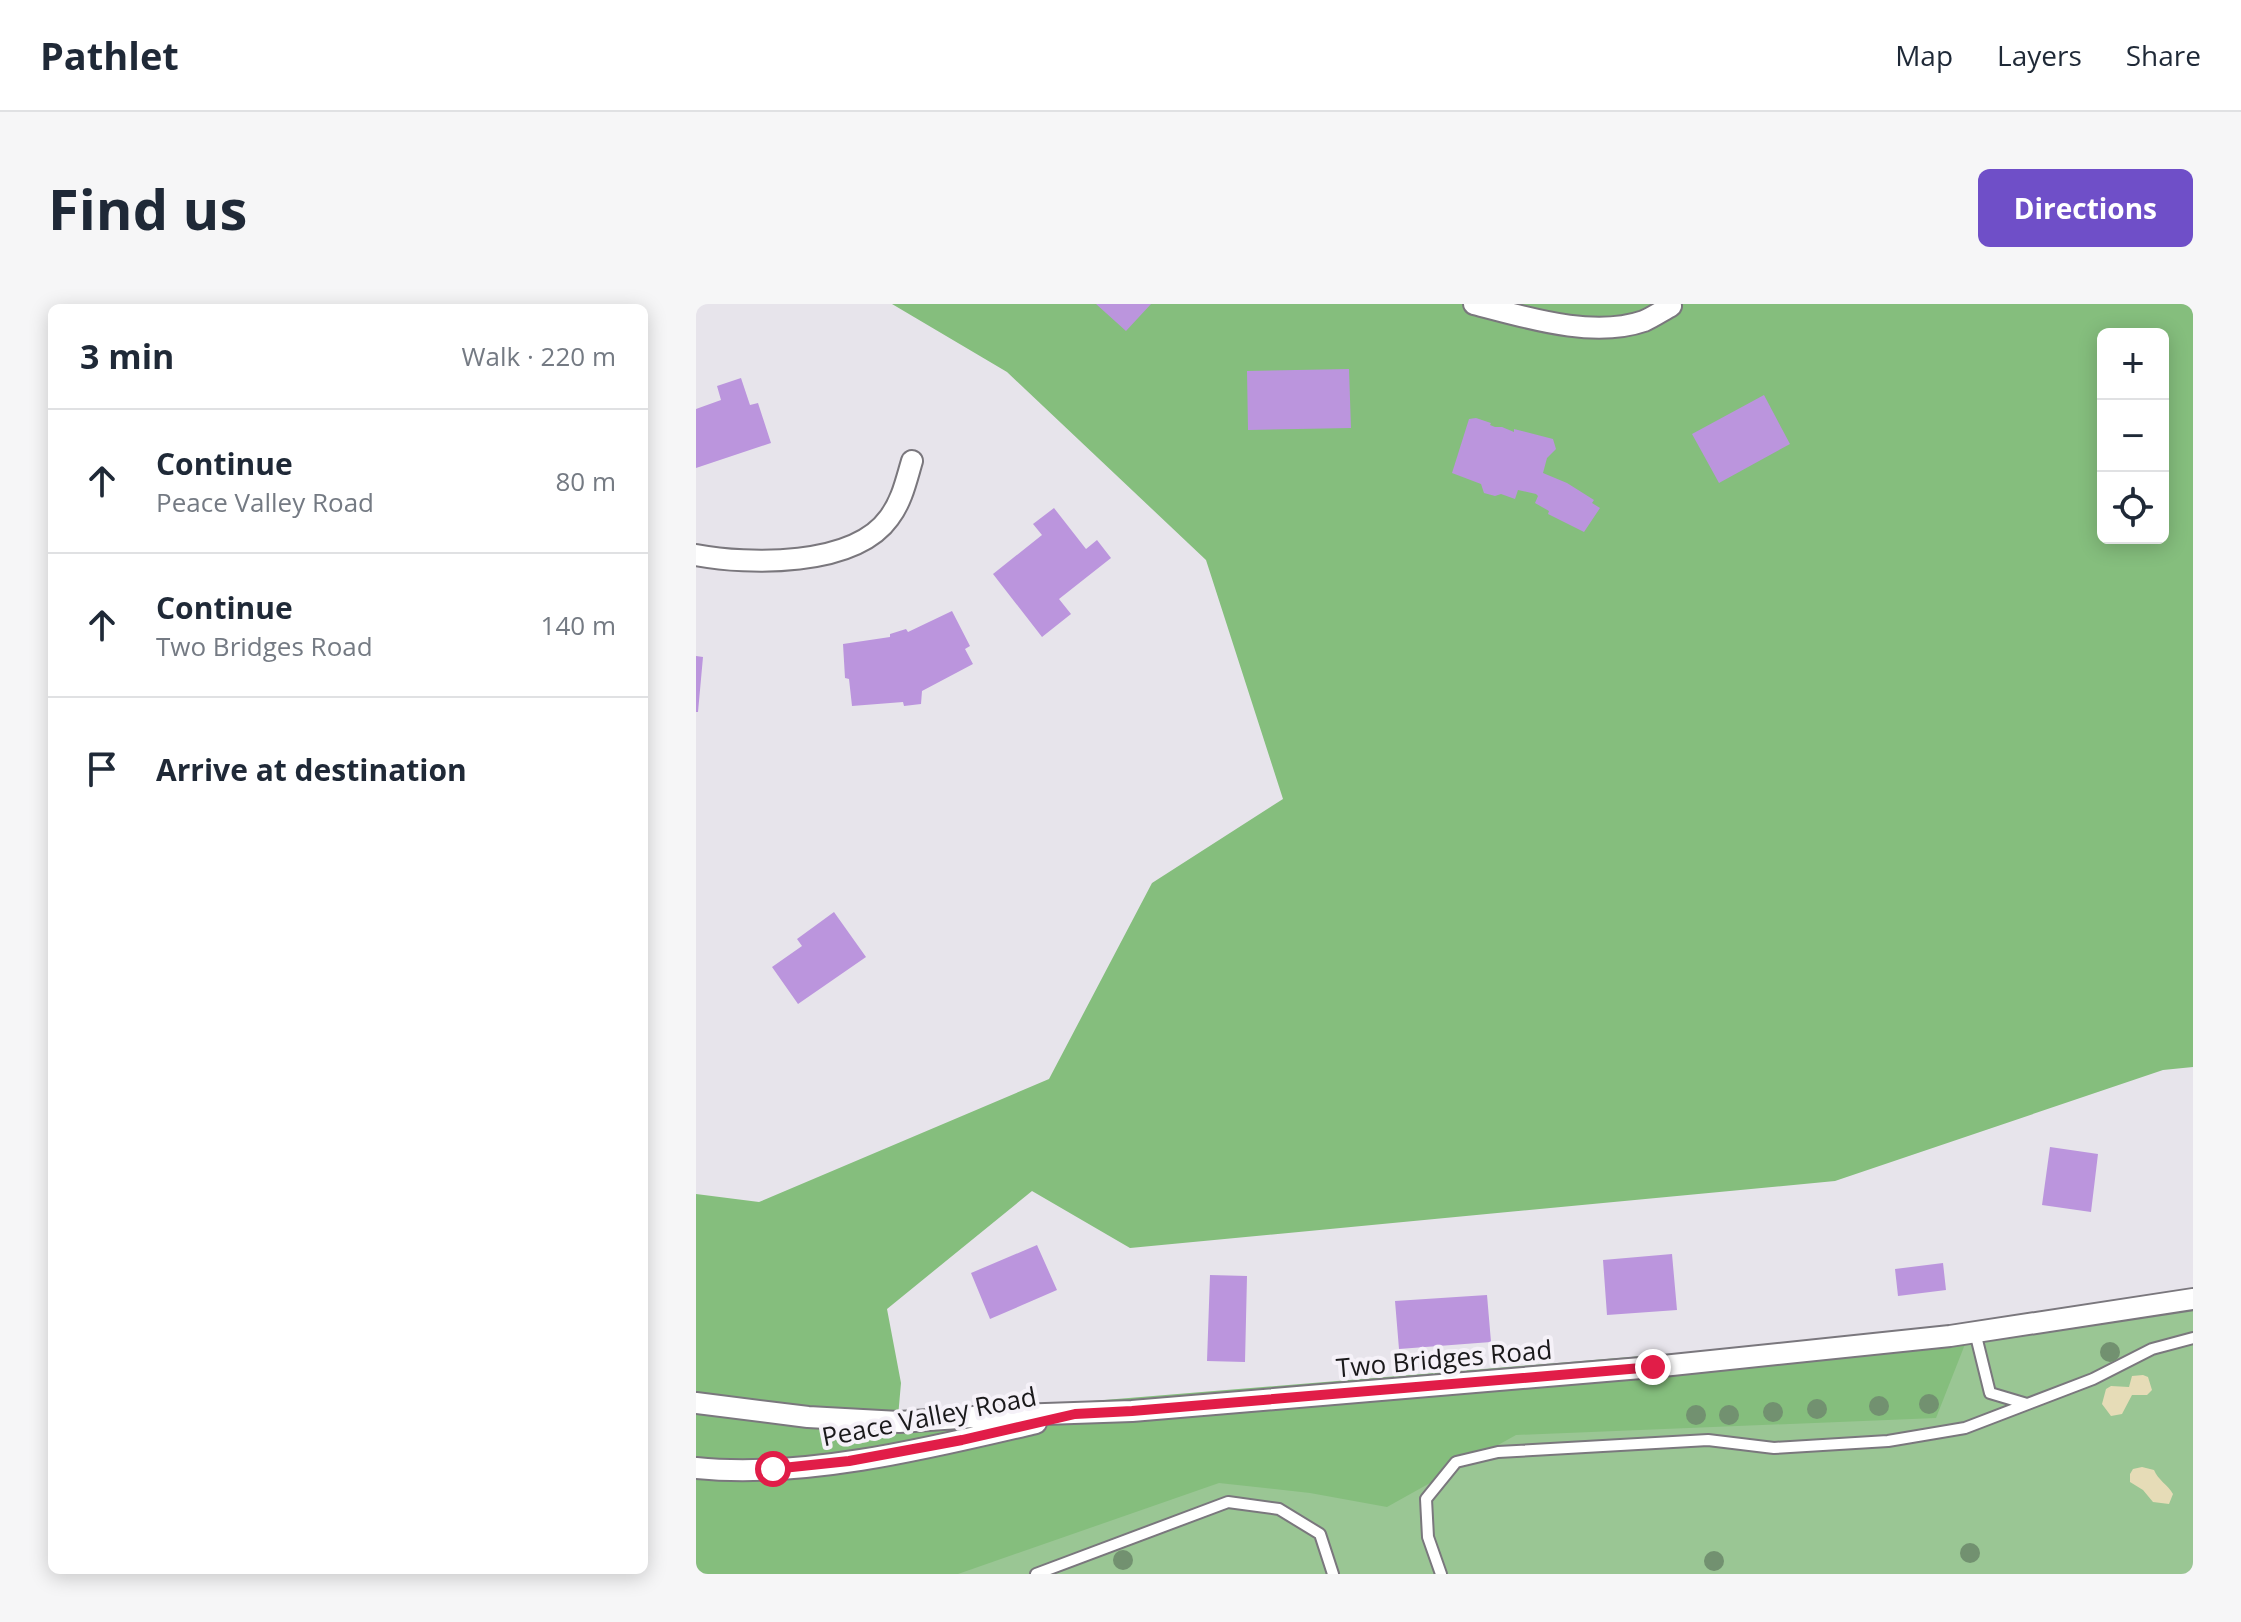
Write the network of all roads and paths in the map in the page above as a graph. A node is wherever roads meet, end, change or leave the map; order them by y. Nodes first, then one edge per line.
1 (1474, 304) edge
2 (1671, 306) dead end
3 (912, 461) dead end
4 (696, 555) edge
5 (2193, 1299) edge
6 (1975, 1332) junction
7 (2193, 1338) edge
8 (696, 1403) edge
9 (2027, 1404) junction
10 (1075, 1414) junction
11 (696, 1468) edge
12 (1036, 1574) edge
13 (1333, 1574) edge
14 (1441, 1574) edge

1 - 2 street
3 - 4 street
5 - 6 street, Two Bridges Road
6 - 9 lane
6 - 10 street, Two Bridges Road
7 - 9 lane
8 - 10 street, Two Bridges Road
9 - 14 lane
10 - 11 street, Peace Valley Road
12 - 13 lane

